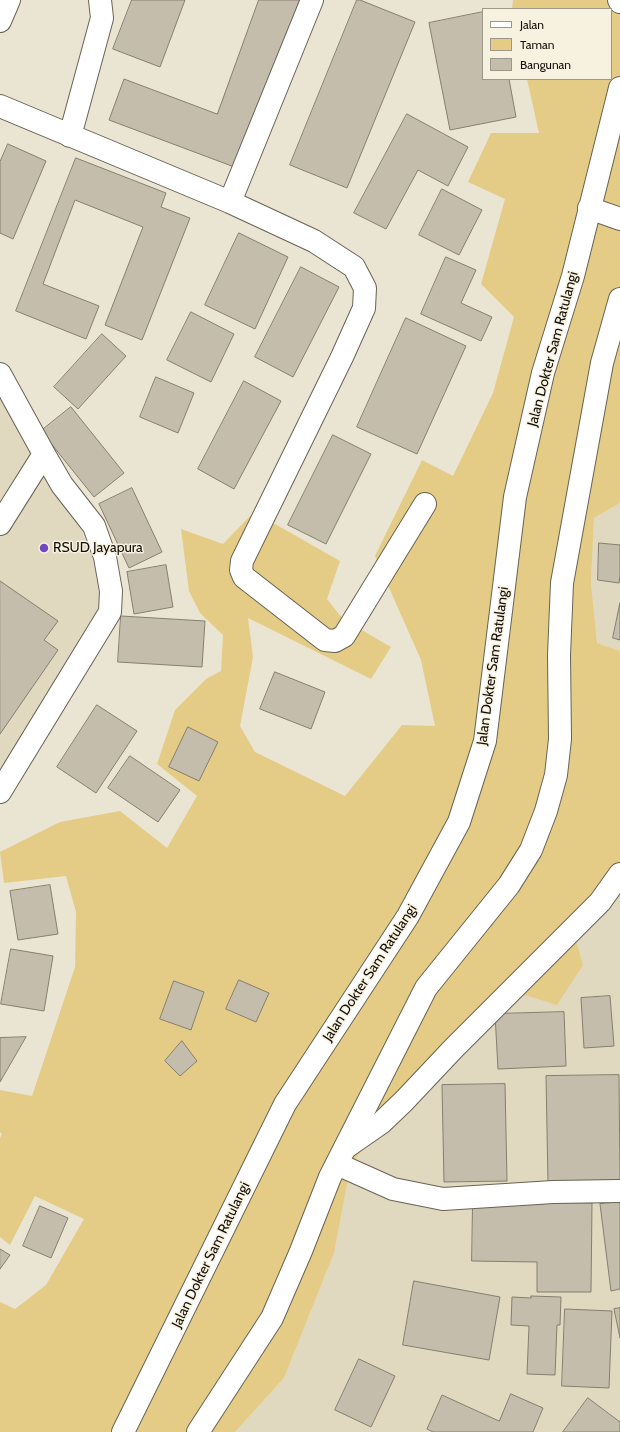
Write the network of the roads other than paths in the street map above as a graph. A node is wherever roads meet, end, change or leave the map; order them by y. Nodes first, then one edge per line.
1 (9, 0) edge
2 (100, 0) edge
3 (312, 0) edge
4 (0, 21) edge
5 (620, 88) edge
6 (0, 106) edge
7 (70, 136) junction
8 (230, 202) junction
9 (590, 208) junction
10 (620, 219) edge
11 (620, 299) edge
12 (0, 374) edge
13 (44, 454) junction
14 (425, 504) dead end
15 (0, 524) edge
16 (0, 792) edge
17 (620, 874) edge
18 (341, 1156) junction
19 (620, 1191) edge
20 (123, 1432) edge
21 (198, 1432) edge

1 - 4 main road
2 - 7 main road
3 - 8 main road
5 - 9 main road, Jalan Dokter Sam Ratulangi
6 - 7 main road
7 - 8 main road
8 - 14 main road
9 - 10 main road
9 - 20 main road, Jalan Dokter Sam Ratulangi
11 - 18 main road
12 - 13 main road
13 - 15 main road
13 - 16 main road
17 - 18 main road
18 - 19 main road
18 - 21 main road

